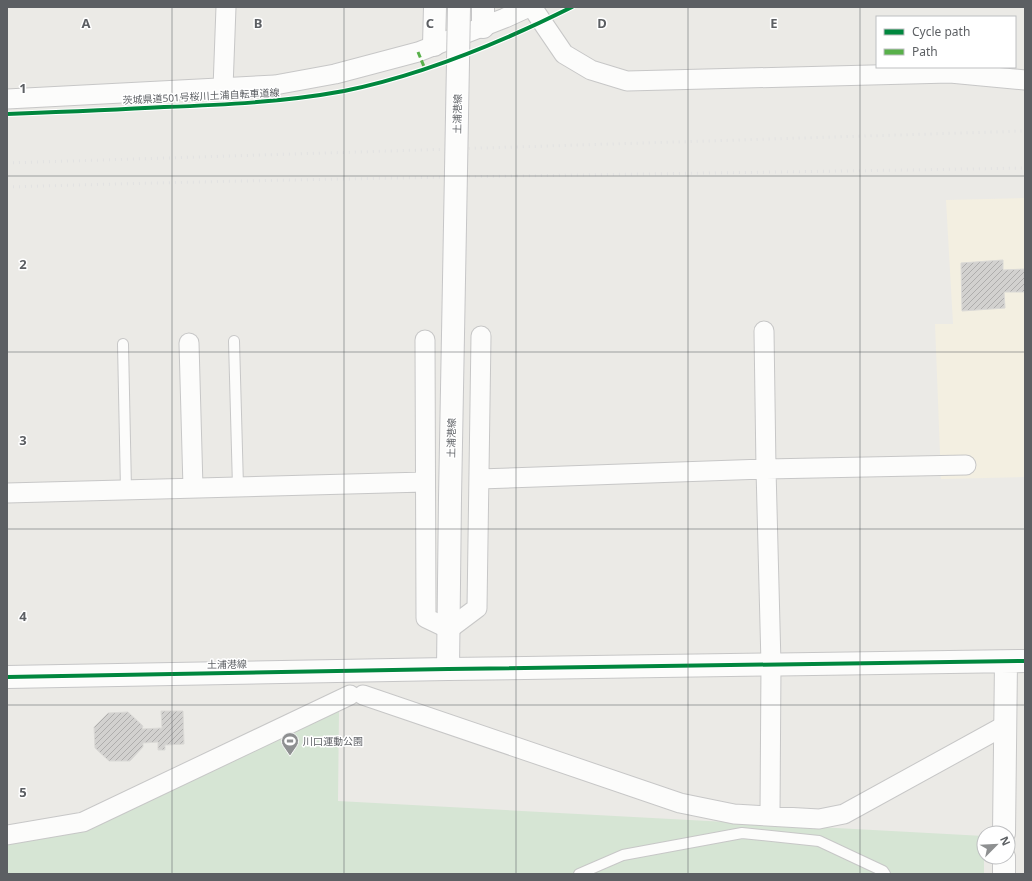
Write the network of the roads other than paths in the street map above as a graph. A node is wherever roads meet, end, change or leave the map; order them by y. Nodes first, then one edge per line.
1 (226, 7) edge
2 (435, 7) edge
3 (459, 7) edge
4 (531, 7) edge
5 (483, 17) edge
6 (434, 45) junction
7 (1025, 80) edge
8 (223, 88) junction
9 (7, 99) edge
10 (764, 330) dead end
11 (481, 336) dead end
12 (425, 340) dead end
13 (234, 341) dead end
14 (188, 343) dead end
15 (123, 344) dead end
16 (966, 465) dead end
17 (766, 469) junction
18 (479, 479) junction
19 (425, 482) junction
20 (238, 487) junction
21 (193, 488) junction
22 (126, 490) junction
23 (7, 493) edge
24 (449, 629) junction
25 (1016, 662) edge
26 (771, 664) junction
27 (448, 669) junction
28 (7, 677) edge
29 (1004, 726) junction
30 (770, 815) junction
31 (1004, 825) edge
32 (7, 835) edge
33 (579, 874) edge
34 (885, 874) edge

1 - 8 street
2 - 6 main road
3 - 24 main road, 土浦港線, bridge
4 - 5 street
4 - 7 street
5 - 6 street
6 - 8 street
8 - 9 street
10 - 17 street
11 - 18 street
12 - 19 street
13 - 20 lane
14 - 21 street
15 - 22 lane
16 - 17 street
17 - 18 street
17 - 26 street
18 - 24 street
19 - 20 street
19 - 24 street
20 - 21 street
21 - 22 street
22 - 23 street
24 - 27 main road, 土浦港線
25 - 26 main road
25 - 29 main road
26 - 27 main road
26 - 30 street
27 - 28 main road, 土浦港線
29 - 30 street
29 - 31 main road
30 - 32 street
33 - 34 lane

